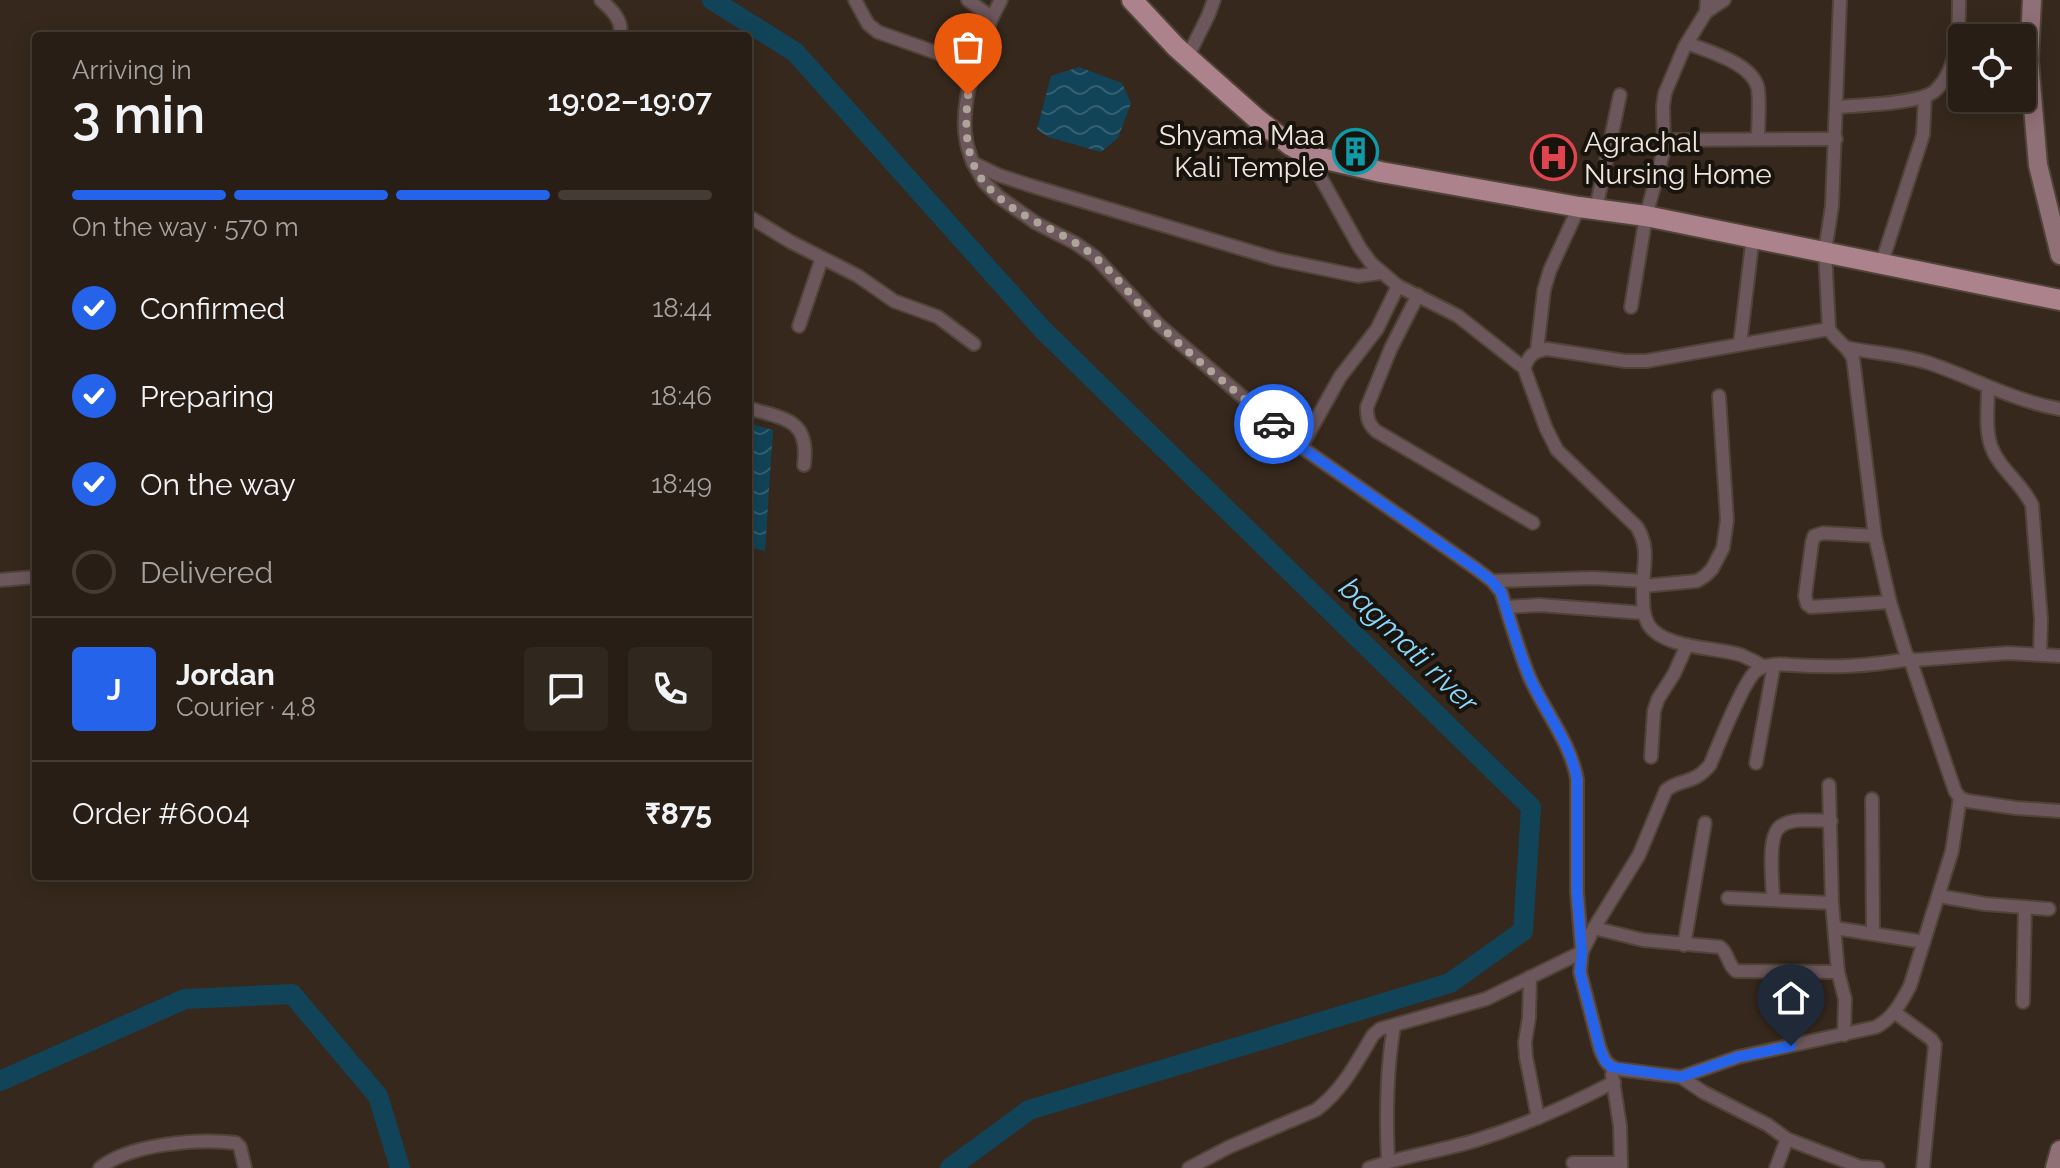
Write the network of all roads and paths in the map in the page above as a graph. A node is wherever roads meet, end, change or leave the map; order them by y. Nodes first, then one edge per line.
1 (601, 0) edge
2 (855, 0) edge
3 (968, 0) edge
4 (1001, 0) edge
5 (1132, 0) edge
6 (1214, 0) edge
7 (1724, 0) edge
8 (1840, 0) edge
9 (1959, 0) edge
10 (2032, 0) edge
11 (1706, 6) edge
12 (991, 17) junction
13 (621, 32) edge
14 (1687, 43) junction
15 (1187, 58) junction
16 (974, 66) junction
17 (1620, 95) dead end
18 (1925, 96) junction
19 (1837, 107) junction
20 (1758, 139) junction
21 (1836, 139) junction
22 (1664, 140) junction
23 (1308, 155) junction
24 (973, 163) junction
25 (2052, 187) edge
26 (1588, 208) junction
27 (1646, 216) junction
28 (752, 218) edge
29 (1753, 236) junction
30 (1825, 251) junction
31 (2060, 255) edge
32 (822, 258) junction
33 (1882, 262) junction
34 (1380, 273) junction
35 (1398, 286) junction
36 (1418, 295) junction
37 (2060, 300) edge
38 (1631, 307) dead end
39 (799, 326) dead end
40 (1829, 329) junction
41 (974, 344) dead end
42 (1740, 344) junction
43 (1848, 348) junction
44 (1537, 350) junction
45 (1524, 368) junction
46 (1988, 388) junction
47 (1719, 396) dead end
48 (752, 409) edge
49 (2060, 409) edge
50 (1301, 447) junction
51 (804, 465) dead end
52 (1533, 523) dead end
53 (1875, 536) junction
54 (32, 577) edge
55 (0, 580) edge
56 (1492, 581) junction
57 (1643, 584) junction
58 (1890, 602) junction
59 (1506, 607) junction
60 (1644, 613) junction
61 (1687, 645) junction
62 (2040, 654) junction
63 (2060, 656) edge
64 (1910, 659) junction
65 (1769, 665) junction
66 (1651, 757) dead end
67 (1756, 763) dead end
68 (1829, 785) dead end
69 (1960, 798) junction
70 (1872, 799) dead end
71 (2060, 811) edge
72 (1831, 821) junction
73 (1705, 823) dead end
74 (1939, 896) junction
75 (1728, 898) dead end
76 (1773, 899) junction
77 (1832, 903) junction
78 (2025, 907) junction
79 (2049, 909) dead end
80 (1594, 928) junction
81 (1835, 928) junction
82 (1873, 934) junction
83 (1924, 942) junction
84 (1684, 945) junction
85 (1582, 952) junction
86 (1838, 972) junction
87 (1530, 977) junction
88 (2023, 1002) dead end
89 (1894, 1012) junction
90 (1394, 1026) junction
91 (1844, 1035) junction
92 (1611, 1067) junction
93 (1681, 1077) junction
94 (1614, 1082) junction
95 (1538, 1118) junction
96 (1787, 1139) junction
97 (2060, 1150) edge
98 (1388, 1161) junction
99 (1573, 1163) dead end
100 (1621, 1166) edge
101 (1862, 1167) edge
102 (100, 1168) edge
103 (245, 1168) edge
104 (1189, 1168) edge
105 (1369, 1168) edge
106 (1776, 1168) edge
107 (1878, 1168) edge
108 (1923, 1168) edge
109 (2055, 1168) edge

1 - 13 street
2 - 16 street
3 - 12 street
4 - 12 street
5 - 15 main road
6 - 15 street
7 - 11 street
8 - 19 street
9 - 18 street
10 - 25 street
11 - 14 street
12 - 16 street
14 - 20 street
14 - 22 street
15 - 23 main road
16 - 24 street
17 - 26 street
18 - 19 street
18 - 33 street
19 - 21 street
20 - 21 street
20 - 22 street
21 - 30 street
22 - 27 street
23 - 26 main road
23 - 34 street
24 - 34 street
24 - 50 street
25 - 31 street
26 - 27 main road
26 - 44 street
27 - 29 main road
27 - 38 street
28 - 32 street
29 - 30 main road
29 - 42 street
30 - 33 main road
30 - 40 street
32 - 39 street
32 - 41 street
33 - 37 main road
34 - 35 street
35 - 36 street
35 - 50 street
36 - 45 street
36 - 52 street
40 - 42 street
40 - 43 street
42 - 44 street
43 - 46 street
43 - 53 street
44 - 45 street
45 - 57 street
46 - 49 street
46 - 62 street
47 - 57 street
48 - 51 street
50 - 56 street
53 - 58 street
53 - 58 street
54 - 55 street
56 - 57 street
56 - 59 street
57 - 60 street
58 - 64 street
59 - 60 street
59 - 85 street
60 - 61 street
61 - 65 street
61 - 66 street
62 - 63 street
62 - 64 street
64 - 65 street
64 - 69 street
65 - 67 street
65 - 80 street
68 - 72 street
69 - 71 street
69 - 74 street
70 - 82 street
72 - 76 street
72 - 77 street
73 - 84 street
74 - 78 street
74 - 83 street
75 - 76 street
76 - 77 street
77 - 81 street
78 - 79 street
78 - 88 street
80 - 84 street
80 - 85 street
81 - 82 street
81 - 86 street
82 - 83 street
83 - 89 street
84 - 86 street
85 - 87 street
85 - 92 street
86 - 91 street
87 - 90 street
87 - 95 street
89 - 91 street
89 - 108 street
90 - 98 street
90 - 104 street
91 - 93 street
92 - 93 street
92 - 94 street
93 - 96 street
94 - 95 street
94 - 100 street
95 - 98 street
96 - 101 street
96 - 106 street
97 - 109 street
98 - 105 street
99 - 100 street
101 - 107 street
102 - 103 street

